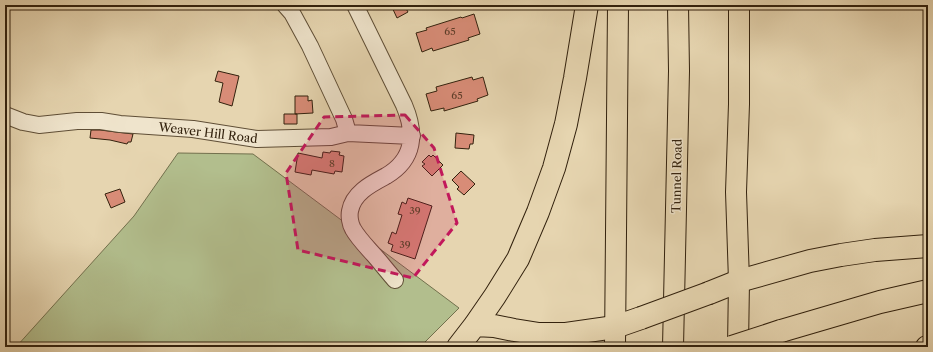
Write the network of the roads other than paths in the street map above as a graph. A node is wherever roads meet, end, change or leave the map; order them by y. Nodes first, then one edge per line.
1 (285, 5) edge
2 (355, 5) edge
3 (587, 5) edge
4 (618, 5) edge
5 (678, 5) edge
6 (739, 5) edge
7 (5, 115) edge
8 (348, 134) junction
9 (412, 136) junction
10 (928, 246) edge
11 (395, 280) dead end
12 (739, 281) junction
13 (928, 291) edge
14 (475, 326) junction
15 (615, 337) edge
16 (458, 347) edge
17 (673, 347) edge
18 (732, 347) edge
19 (738, 347) edge

1 - 8 street
2 - 9 street
3 - 14 highway
4 - 15 main road
5 - 17 main road, Tunnel Road
6 - 12 main road
7 - 8 street, Weaver Hill Road
8 - 9 street, Weaver Hill Road
9 - 11 street
10 - 12 highway
12 - 15 highway, bridge
12 - 19 main road
13 - 18 highway, bridge
14 - 15 highway
14 - 16 highway

